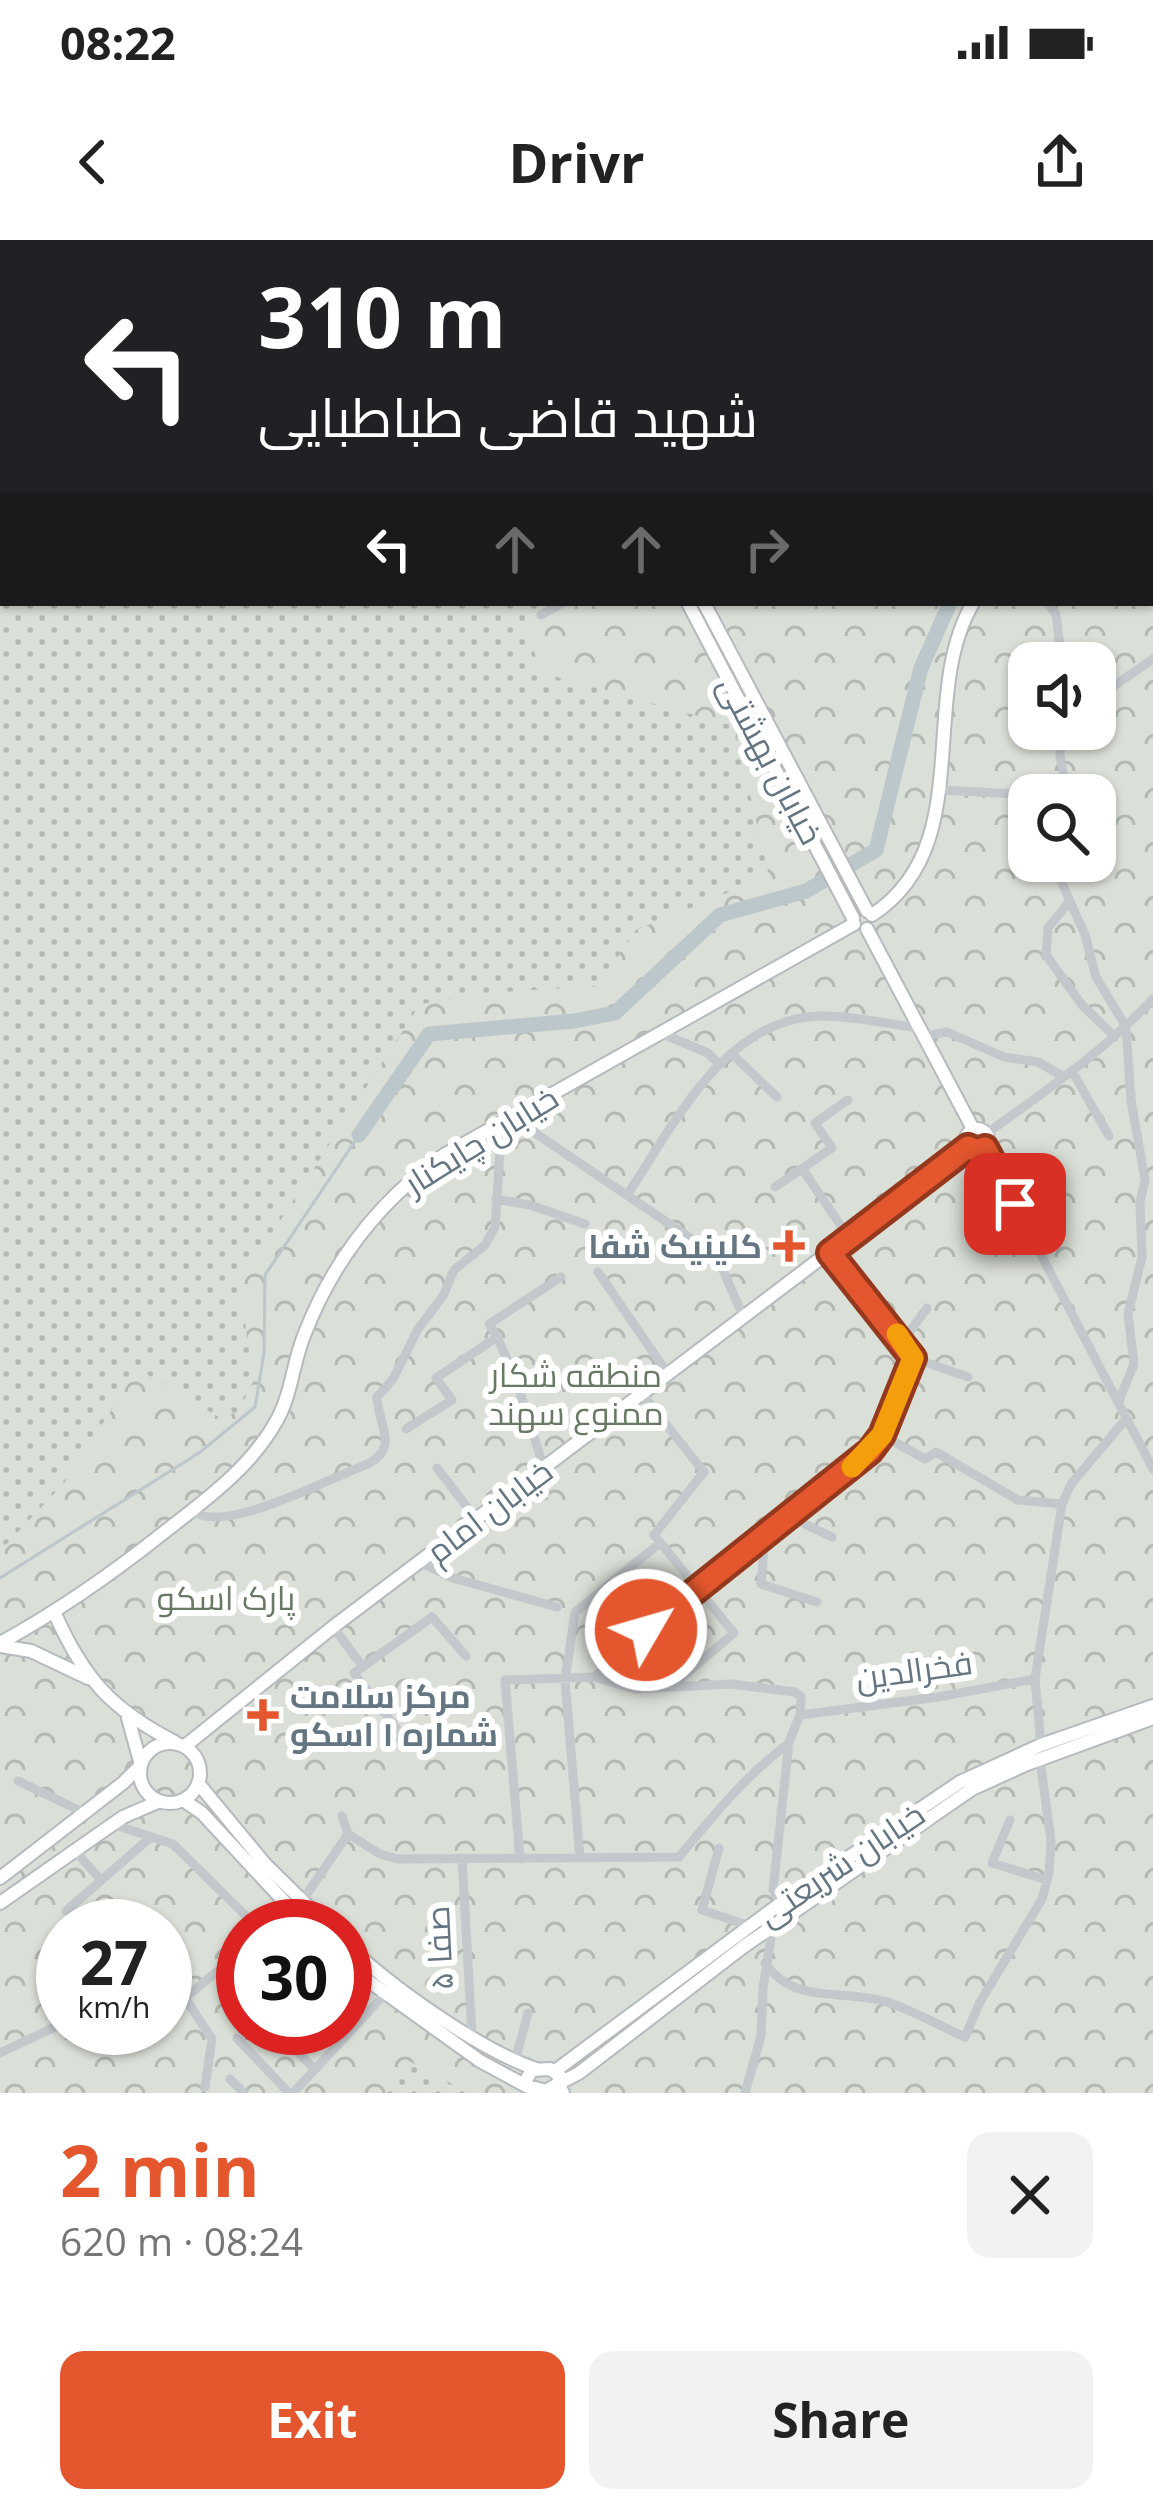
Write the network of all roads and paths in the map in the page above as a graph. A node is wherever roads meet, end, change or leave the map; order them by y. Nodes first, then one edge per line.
1 (557, 606) edge
2 (690, 606) edge
3 (705, 606) edge
4 (972, 606) edge
5 (1049, 606) edge
6 (541, 615) dead end
7 (1059, 642) edge
8 (1153, 659) edge
9 (1116, 685) edge
10 (939, 790) junction
11 (1008, 794) edge
12 (831, 860) junction
13 (1064, 882) edge
14 (1069, 902) junction
15 (863, 919) junction
16 (1153, 998) edge
17 (1126, 1027) junction
18 (922, 1032) junction
19 (663, 1034) junction
20 (1114, 1036) junction
21 (732, 1054) junction
22 (718, 1064) junction
23 (1068, 1074) junction
24 (777, 1097) dead end
25 (848, 1100) dead end
26 (519, 1114) junction
27 (502, 1123) junction
28 (1109, 1136) dead end
29 (981, 1137) junction
30 (803, 1170) junction
31 (776, 1187) dead end
32 (627, 1195) junction
33 (496, 1198) junction
34 (585, 1224) dead end
35 (850, 1238) junction
36 (830, 1253) junction
37 (598, 1272) dead end
38 (561, 1277) dead end
39 (927, 1308) dead end
40 (743, 1316) junction
41 (496, 1337) junction
42 (903, 1341) junction
43 (913, 1358) junction
44 (668, 1374) junction
45 (968, 1377) dead end
46 (642, 1394) junction
47 (1118, 1403) junction
48 (1126, 1419) junction
49 (406, 1429) dead end
50 (882, 1435) junction
51 (437, 1468) dead end
52 (544, 1468) junction
53 (1153, 1469) edge
54 (1062, 1504) junction
55 (193, 1510) junction
56 (790, 1517) junction
57 (477, 1520) junction
58 (766, 1536) junction
59 (832, 1537) dead end
60 (657, 1539) junction
61 (421, 1563) junction
62 (698, 1589) junction
63 (817, 1602) dead end
64 (557, 1607) dead end
65 (49, 1617) junction
66 (333, 1627) junction
67 (0, 1645) edge
68 (466, 1656) dead end
69 (48, 1657) junction
70 (363, 1667) junction
71 (594, 1676) junction
72 (89, 1679) junction
73 (1035, 1679) junction
74 (565, 1680) junction
75 (680, 1686) junction
76 (1153, 1706) edge
77 (800, 1715) junction
78 (128, 1718) junction
79 (1153, 1718) edge
80 (408, 1743) dead end
81 (788, 1744) junction
82 (181, 1745) junction
83 (1041, 1752) junction
84 (141, 1765) junction
85 (18, 1781) dead end
86 (198, 1783) junction
87 (183, 1800) junction
88 (160, 1801) junction
89 (86, 1813) junction
90 (342, 1816) dead end
91 (1010, 1820) dead end
92 (112, 1825) junction
93 (347, 1834) junction
94 (151, 1837) junction
95 (719, 1847) dead end
96 (874, 1848) junction
97 (74, 1850) junction
98 (462, 1858) junction
99 (580, 1858) junction
100 (520, 1859) junction
101 (0, 1878) edge
102 (101, 1880) junction
103 (1047, 1880) junction
104 (80, 1899) edge
105 (229, 1899) edge
106 (287, 1899) edge
107 (290, 1899) edge
108 (314, 1899) edge
109 (782, 1903) junction
110 (0, 1904) edge
111 (773, 1925) junction
112 (750, 1926) junction
113 (766, 1963) junction
114 (372, 1969) edge
115 (216, 1972) edge
116 (372, 1985) edge
117 (384, 1995) junction
118 (406, 2001) junction
119 (372, 2008) edge
120 (528, 2013) dead end
121 (472, 2035) junction
122 (36, 2036) edge
123 (598, 2050) junction
124 (0, 2053) edge
125 (254, 2055) edge
126 (301, 2055) edge
127 (327, 2055) edge
128 (514, 2061) junction
129 (536, 2068) junction
130 (314, 2069) junction
131 (230, 2079) dead end
132 (558, 2083) edge
133 (205, 2087) dead end
134 (536, 2091) edge
135 (244, 2093) edge
136 (291, 2093) edge
137 (745, 2093) edge

1 - 6 street
2 - 12 main road, خیابان بهشتی
3 - 12 main road, خیابان بهشتی
4 - 10 main road, خیابان چایکنار
5 - 7 street
8 - 9 street
10 - 11 street
10 - 15 main road, خیابان چایکنار
12 - 15 main road, خیابان بهشتی
12 - 15 main road, خیابان بهشتی
13 - 14 street
14 - 17 street
14 - 20 street
15 - 18 main road
15 - 19 main road, خیابان چایکنار
16 - 17 street
17 - 20 street
17 - 47 street
18 - 21 street
18 - 23 street
18 - 29 main road
19 - 22 street
19 - 26 main road, خیابان چایکنار
20 - 23 street
21 - 22 street
21 - 24 street
22 - 32 street
23 - 28 street
23 - 29 street
25 - 30 street
26 - 27 main road, خیابان چایکنار
26 - 32 street
27 - 33 street
27 - 55 main road, خیابان چایکنار
29 - 35 main road, خیابان امام
29 - 47 street
30 - 31 street
30 - 35 street
32 - 40 street
33 - 34 street
33 - 55 street
35 - 36 main road, خیابان امام
36 - 40 main road, خیابان امام
36 - 42 street
37 - 44 street
38 - 41 street
39 - 42 street
40 - 44 main road, خیابان امام
41 - 49 street
41 - 52 street
42 - 43 street
43 - 45 street
43 - 50 street
44 - 46 main road, خیابان امام
46 - 52 main road, خیابان امام
46 - 60 street
47 - 48 street
48 - 53 street
48 - 54 street
50 - 54 street
50 - 56 street
51 - 57 street
52 - 57 main road, خیابان امام
54 - 73 street
55 - 65 main road, خیابان چایکنار
56 - 58 street
56 - 59 street
57 - 61 main road, خیابان امام
58 - 62 street
58 - 63 street
60 - 62 street
60 - 74 street
61 - 64 street
61 - 66 main road, خیابان امام
62 - 71 street
62 - 75 street
65 - 67 main road, خیابان چایکنار
65 - 69 main road
65 - 72 main road
66 - 70 street
66 - 82 main road, خیابان امام
67 - 69 main road
68 - 70 street
69 - 72 main road
70 - 80 street
71 - 74 street
71 - 75 street
72 - 78 main road
73 - 77 street, فخرالدین
73 - 83 street
74 - 99 street
74 - 100 street
75 - 77 street
76 - 83 main road, خیابان شریعتی
77 - 81 street
78 - 82 main road
78 - 84 main road
79 - 83 main road, خیابان شریعتی
81 - 99 street
81 - 109 street
82 - 84 main road
82 - 86 main road
83 - 96 main road, خیابان شریعتی
83 - 103 street
84 - 88 main road
84 - 89 main road
85 - 89 street
86 - 87 main road
86 - 107 main road
87 - 88 main road
87 - 106 main road
88 - 92 main road
89 - 101 main road
90 - 93 street
91 - 103 street
92 - 94 street
92 - 97 main road
93 - 98 street
93 - 108 street
94 - 102 street
94 - 105 street
95 - 112 street
96 - 109 main road, خیابان شریعتی
96 - 111 main road, خیابان شریعتی
97 - 102 street
97 - 110 main road
98 - 100 street
98 - 121 street, صفا ۵
99 - 100 street
102 - 104 street
103 - 113 street
109 - 112 main road, خیابان شریعتی
111 - 113 street
111 - 123 main road, خیابان شریعتی
112 - 123 main road, خیابان شریعتی
113 - 137 street
114 - 118 main road
115 - 133 street
116 - 117 main road
117 - 118 main road
117 - 119 street
118 - 121 main road
118 - 134 main road
120 - 128 street
121 - 128 main road
122 - 124 street
123 - 132 main road, خیابان شریعتی
125 - 136 street
126 - 130 street
127 - 130 street
128 - 129 main road
129 - 132 main road
129 - 134 main road
130 - 136 street
131 - 135 street
132 - 134 main road, خیابان شریعتی

